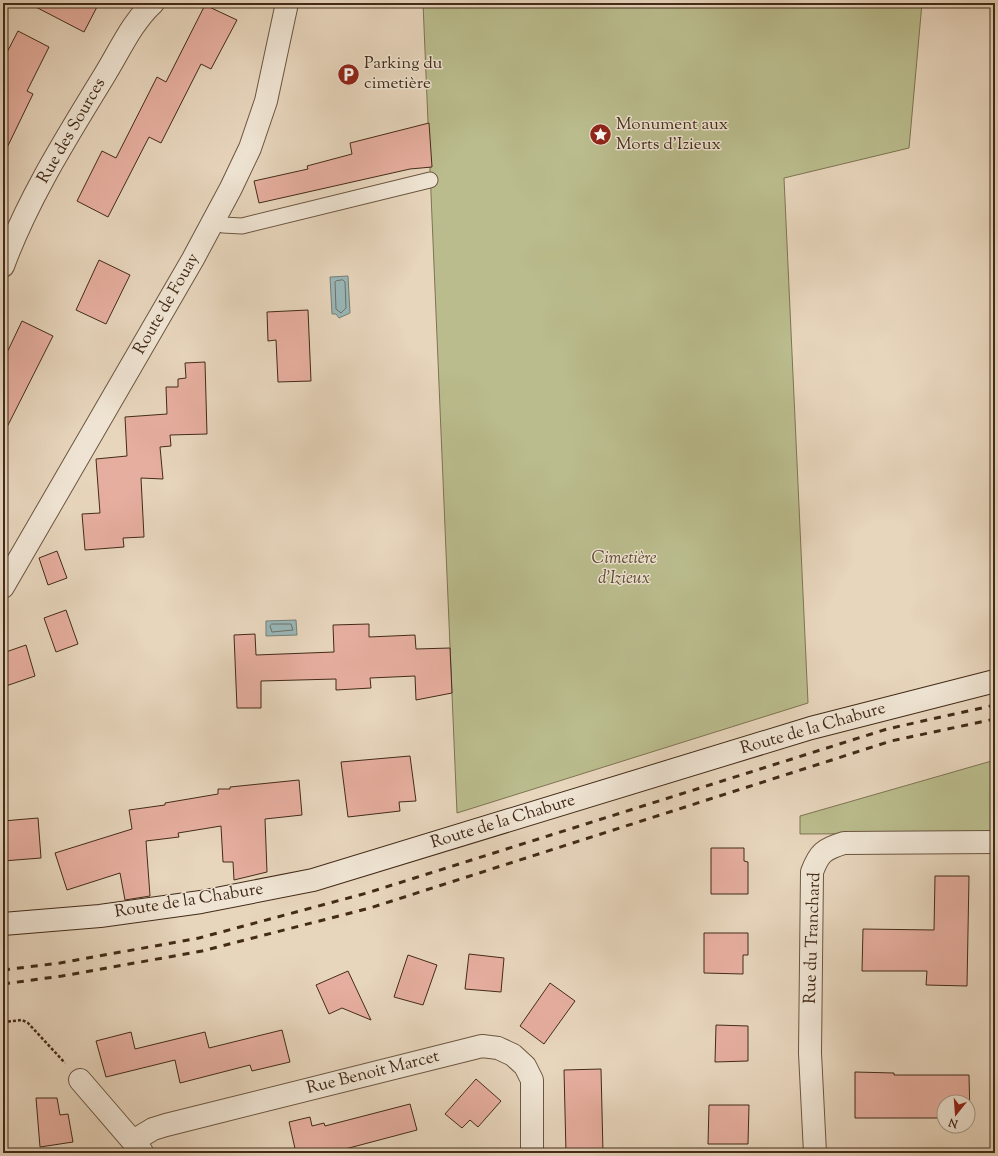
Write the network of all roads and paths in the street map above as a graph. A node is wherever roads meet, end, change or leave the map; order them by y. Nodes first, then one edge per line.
1 (154, 3) edge
2 (287, 3) edge
3 (430, 180) dead end
4 (214, 221) junction
5 (3, 266) edge
6 (3, 587) edge
7 (995, 680) edge
8 (995, 842) edge
9 (3, 924) edge
10 (3, 1022) edge
11 (80, 1080) joint
12 (138, 1147) edge
13 (532, 1153) edge
14 (815, 1153) edge

1 - 5 street, Rue des Sources
2 - 4 street, Route de Fouay
3 - 4 lane
4 - 6 street, Route de Fouay
7 - 9 street, Route de la Chabure
8 - 14 street, Rue du Tranchard
10 - 11 path
11 - 12 street, Rue Benoit Marcet
12 - 13 street, Rue Benoit Marcet

